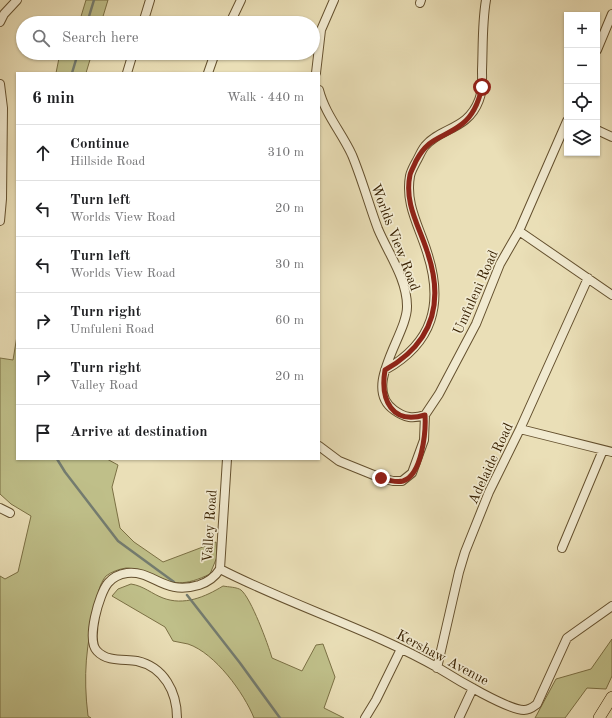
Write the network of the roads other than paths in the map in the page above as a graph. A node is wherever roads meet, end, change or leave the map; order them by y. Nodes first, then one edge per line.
1 (17, 0) edge
2 (150, 0) edge
3 (241, 0) edge
4 (334, 0) edge
5 (486, 0) edge
6 (612, 14) edge
7 (145, 16) edge
8 (233, 16) edge
9 (0, 22) edge
10 (320, 39) edge
11 (598, 48) edge
12 (131, 60) edge
13 (213, 60) edge
14 (318, 60) edge
15 (127, 72) edge
16 (208, 72) edge
17 (316, 72) edge
18 (0, 84) edge
19 (320, 93) edge
20 (564, 128) edge
21 (600, 131) edge
22 (612, 137) edge
23 (0, 221) edge
24 (519, 231) junction
25 (588, 278) junction
26 (612, 295) edge
27 (385, 370) junction
28 (425, 415) junction
29 (520, 430) junction
30 (320, 447) edge
31 (608, 451) edge
32 (227, 460) edge
33 (0, 508) edge
34 (10, 513) dead end
35 (562, 548) dead end
36 (220, 569) junction
37 (612, 606) edge
38 (400, 649) junction
39 (437, 668) junction
40 (473, 688) junction
41 (612, 697) edge
42 (177, 718) edge
43 (365, 718) edge
44 (458, 718) edge
45 (599, 718) edge

1 - 9 street
2 - 7 street
3 - 8 street
4 - 10 street
5 - 27 street
6 - 11 street
12 - 15 street
13 - 16 street
14 - 17 street
18 - 23 street
19 - 27 street, Worlds View Road
20 - 24 street, Umfuleni Road
21 - 22 street
24 - 25 street
24 - 28 street, Umfuleni Road
25 - 26 street
25 - 29 street, Adelaide Road
27 - 28 street, Worlds View Road
28 - 30 street, Umfuleni Road
29 - 31 street
29 - 39 street, Adelaide Road
31 - 35 street
32 - 36 street, Valley Road
33 - 34 street
36 - 38 street, Kershaw Avenue
36 - 42 street, Valley Road
37 - 40 street, Kershaw Avenue
38 - 39 street, Kershaw Avenue
38 - 43 street
39 - 40 street, Kershaw Avenue
40 - 44 street
41 - 45 highway

